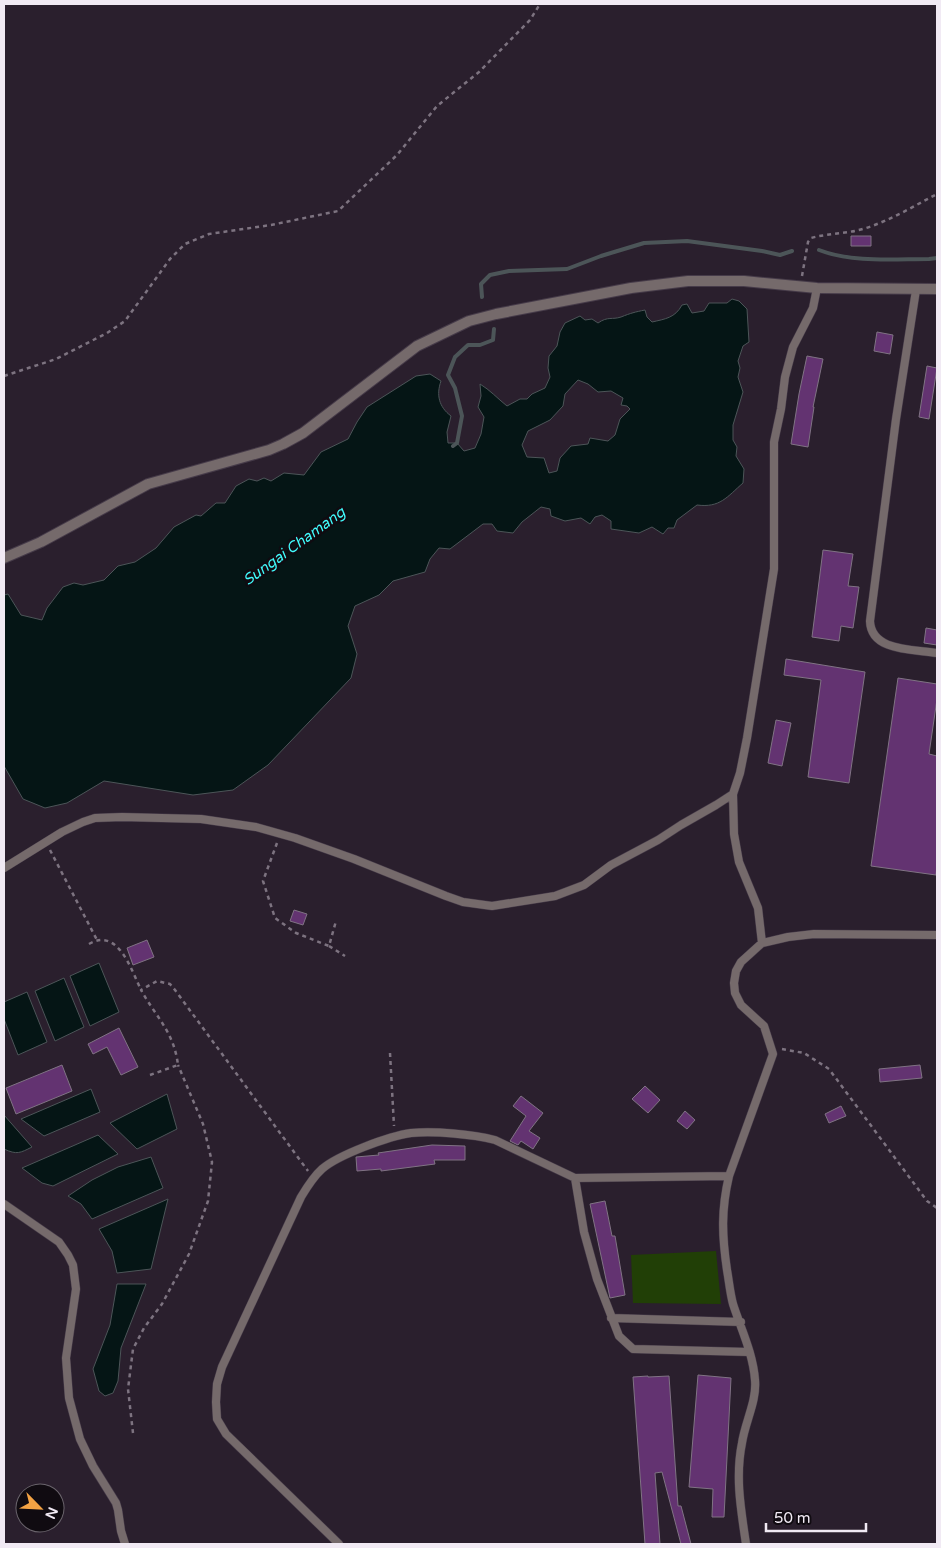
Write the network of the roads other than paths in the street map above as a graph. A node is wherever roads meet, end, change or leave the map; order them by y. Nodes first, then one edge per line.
1 (817, 288) junction
2 (937, 289) edge
3 (916, 290) junction
4 (4, 558) edge
5 (937, 653) edge
6 (732, 794) junction
7 (4, 868) edge
8 (937, 935) edge
9 (762, 943) junction
10 (729, 1176) junction
11 (575, 1178) junction
12 (4, 1204) edge
13 (611, 1318) junction
14 (741, 1322) junction
15 (749, 1352) junction
16 (125, 1544) edge
17 (339, 1544) edge
18 (746, 1544) edge

1 - 3 street
1 - 4 street
1 - 6 lane
2 - 3 street
3 - 5 lane
6 - 7 lane
6 - 9 lane
8 - 9 lane
9 - 10 lane
10 - 11 lane
10 - 14 lane
11 - 13 lane
11 - 17 lane
12 - 16 lane
13 - 14 lane
13 - 15 lane
14 - 15 lane
15 - 18 lane

